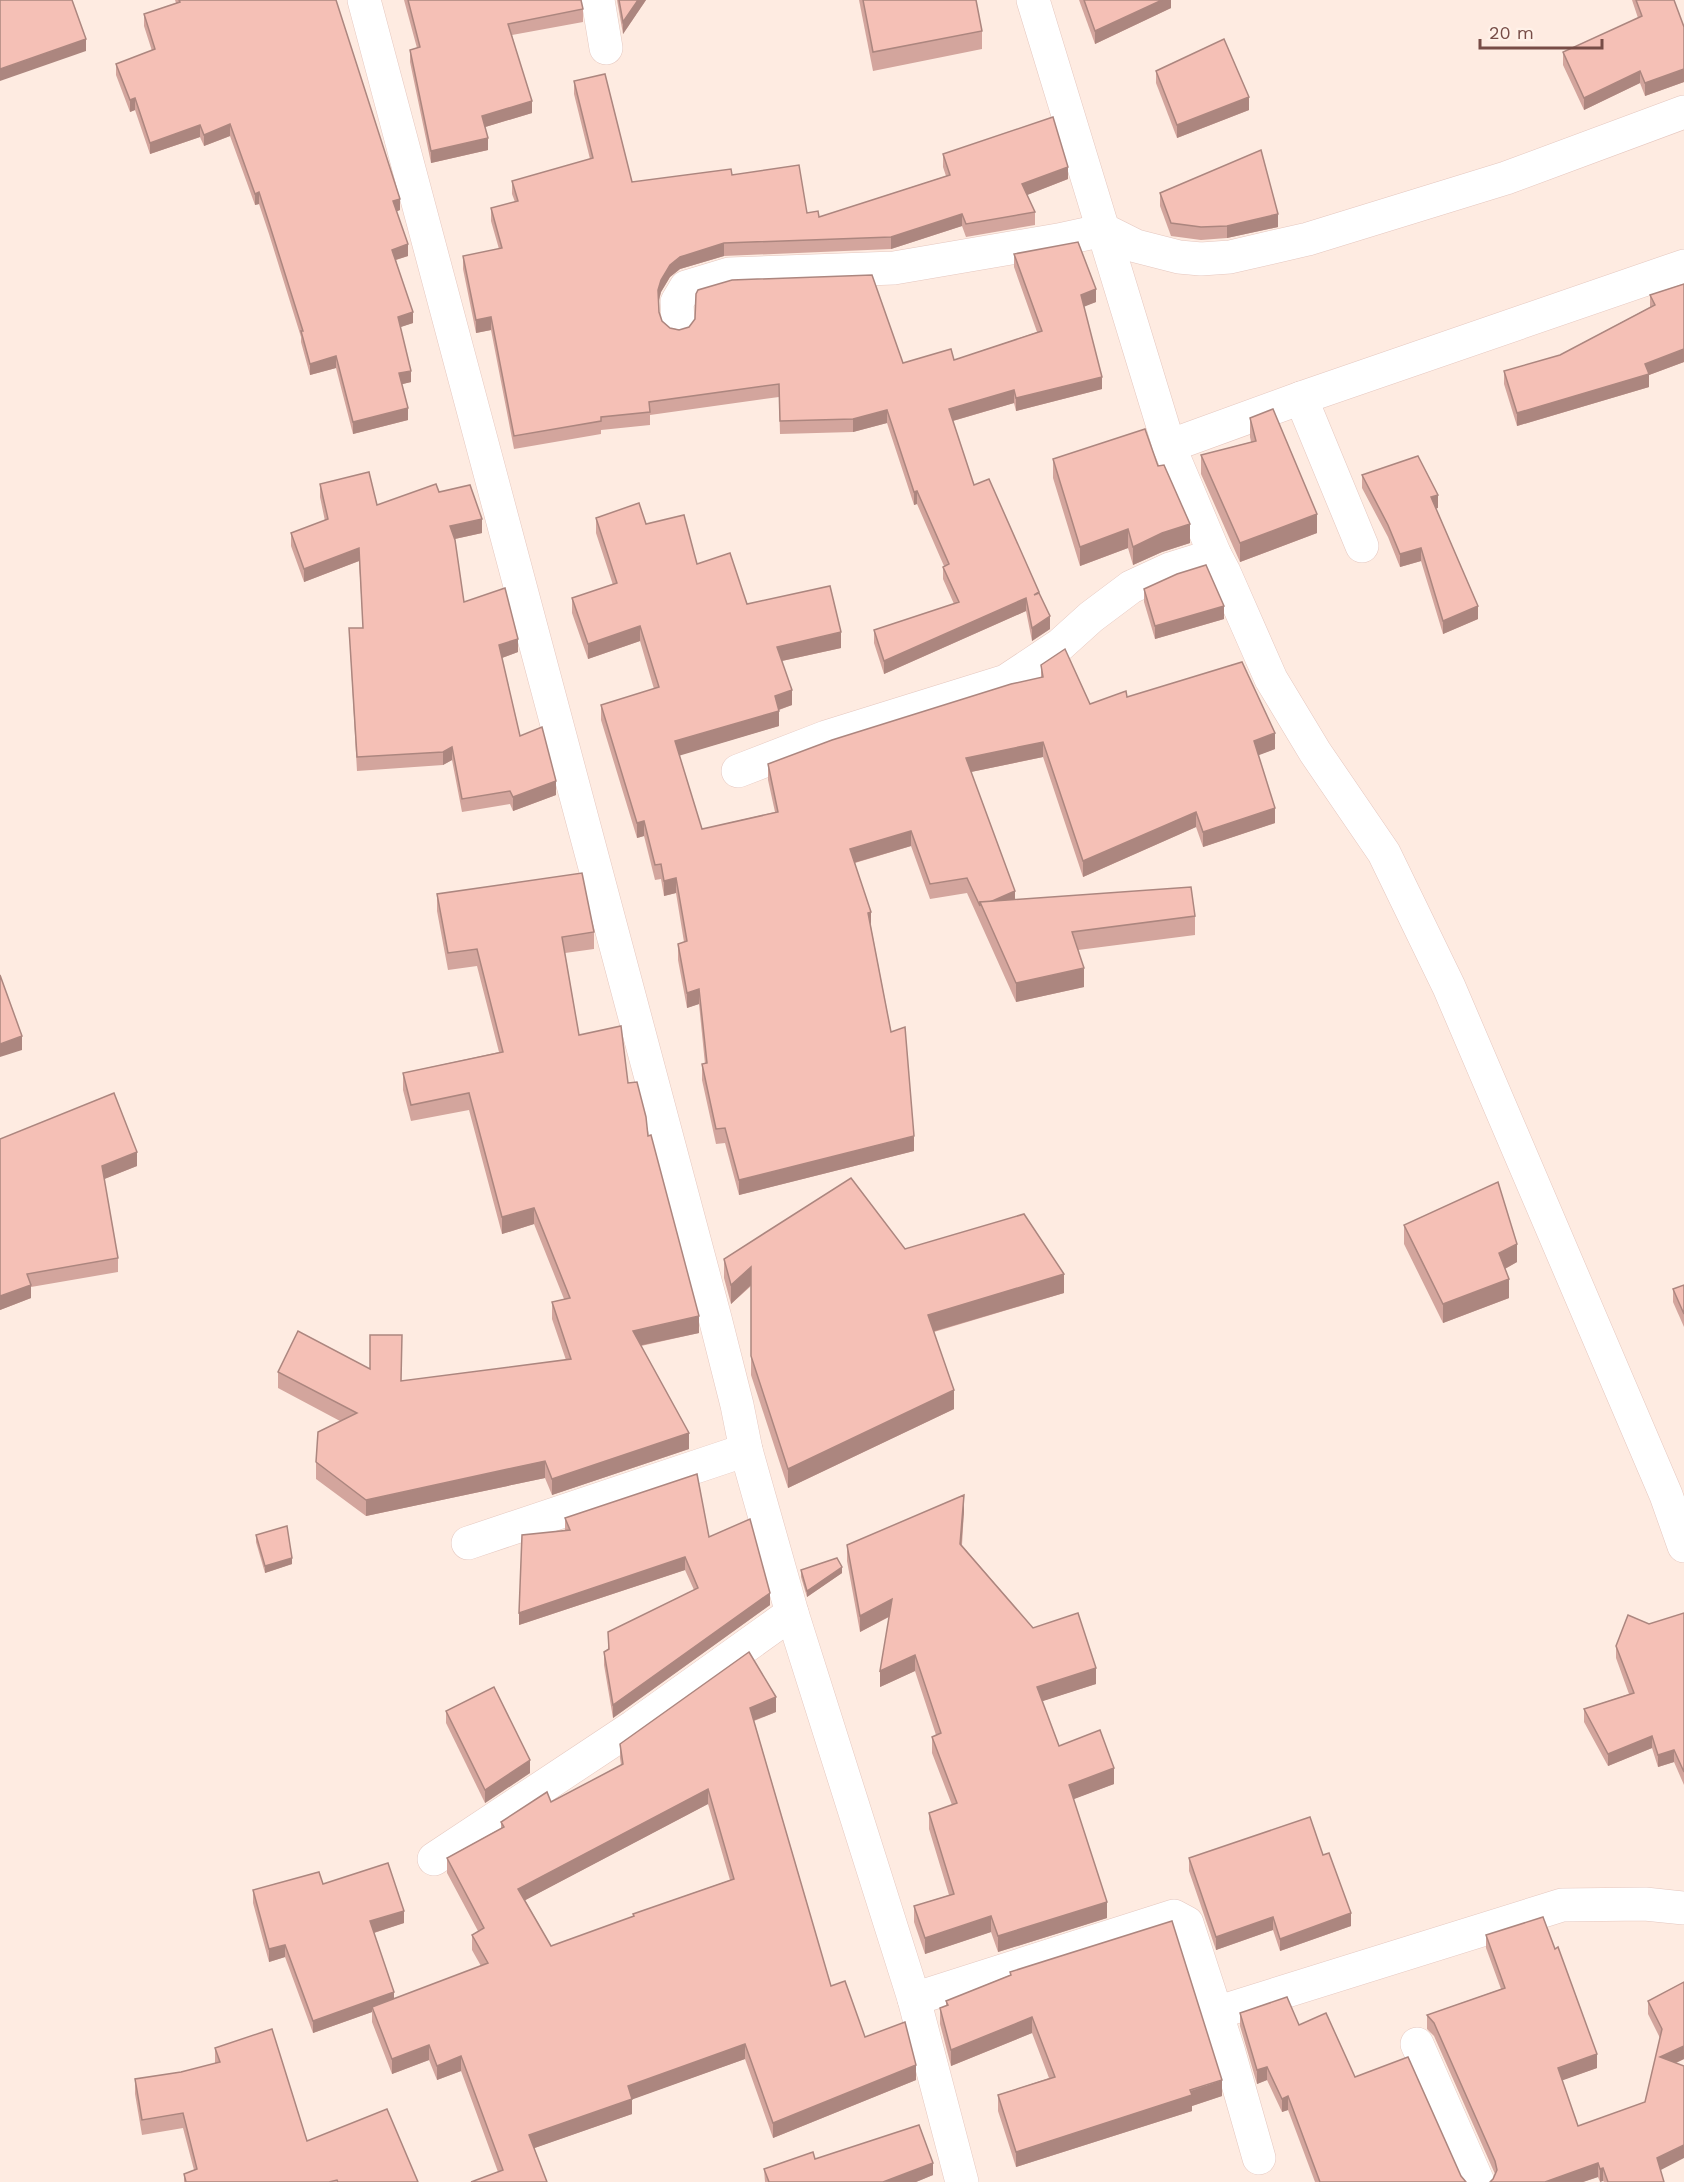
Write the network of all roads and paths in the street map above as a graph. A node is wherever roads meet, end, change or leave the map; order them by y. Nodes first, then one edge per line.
1 (598, 0) edge
2 (1033, 0) edge
3 (367, 1) edge
4 (606, 48) dead end
5 (1684, 112) edge
6 (1104, 230) junction
7 (1684, 266) edge
8 (678, 324) dead end
9 (1301, 398) junction
10 (1169, 446) junction
11 (1362, 546) dead end
12 (1215, 555) junction
13 (738, 771) dead end
14 (746, 1450) junction
15 (468, 1543) dead end
16 (1684, 1546) edge
17 (792, 1613) junction
18 (434, 1859) dead end
19 (1684, 1908) edge
20 (914, 2000) junction
21 (1216, 2013) junction
22 (1417, 2044) dead end
23 (1259, 2158) dead end
24 (962, 2182) edge
25 (1478, 2182) edge

1 - 4 street
2 - 6 street
3 - 14 street
5 - 6 street
6 - 8 street
6 - 10 street
7 - 9 street
9 - 10 street
9 - 11 street
10 - 12 street
12 - 13 street
12 - 16 street
14 - 15 street
14 - 17 street
17 - 18 street
17 - 20 street
19 - 21 street
20 - 21 street
20 - 24 street
21 - 23 street
22 - 25 street

